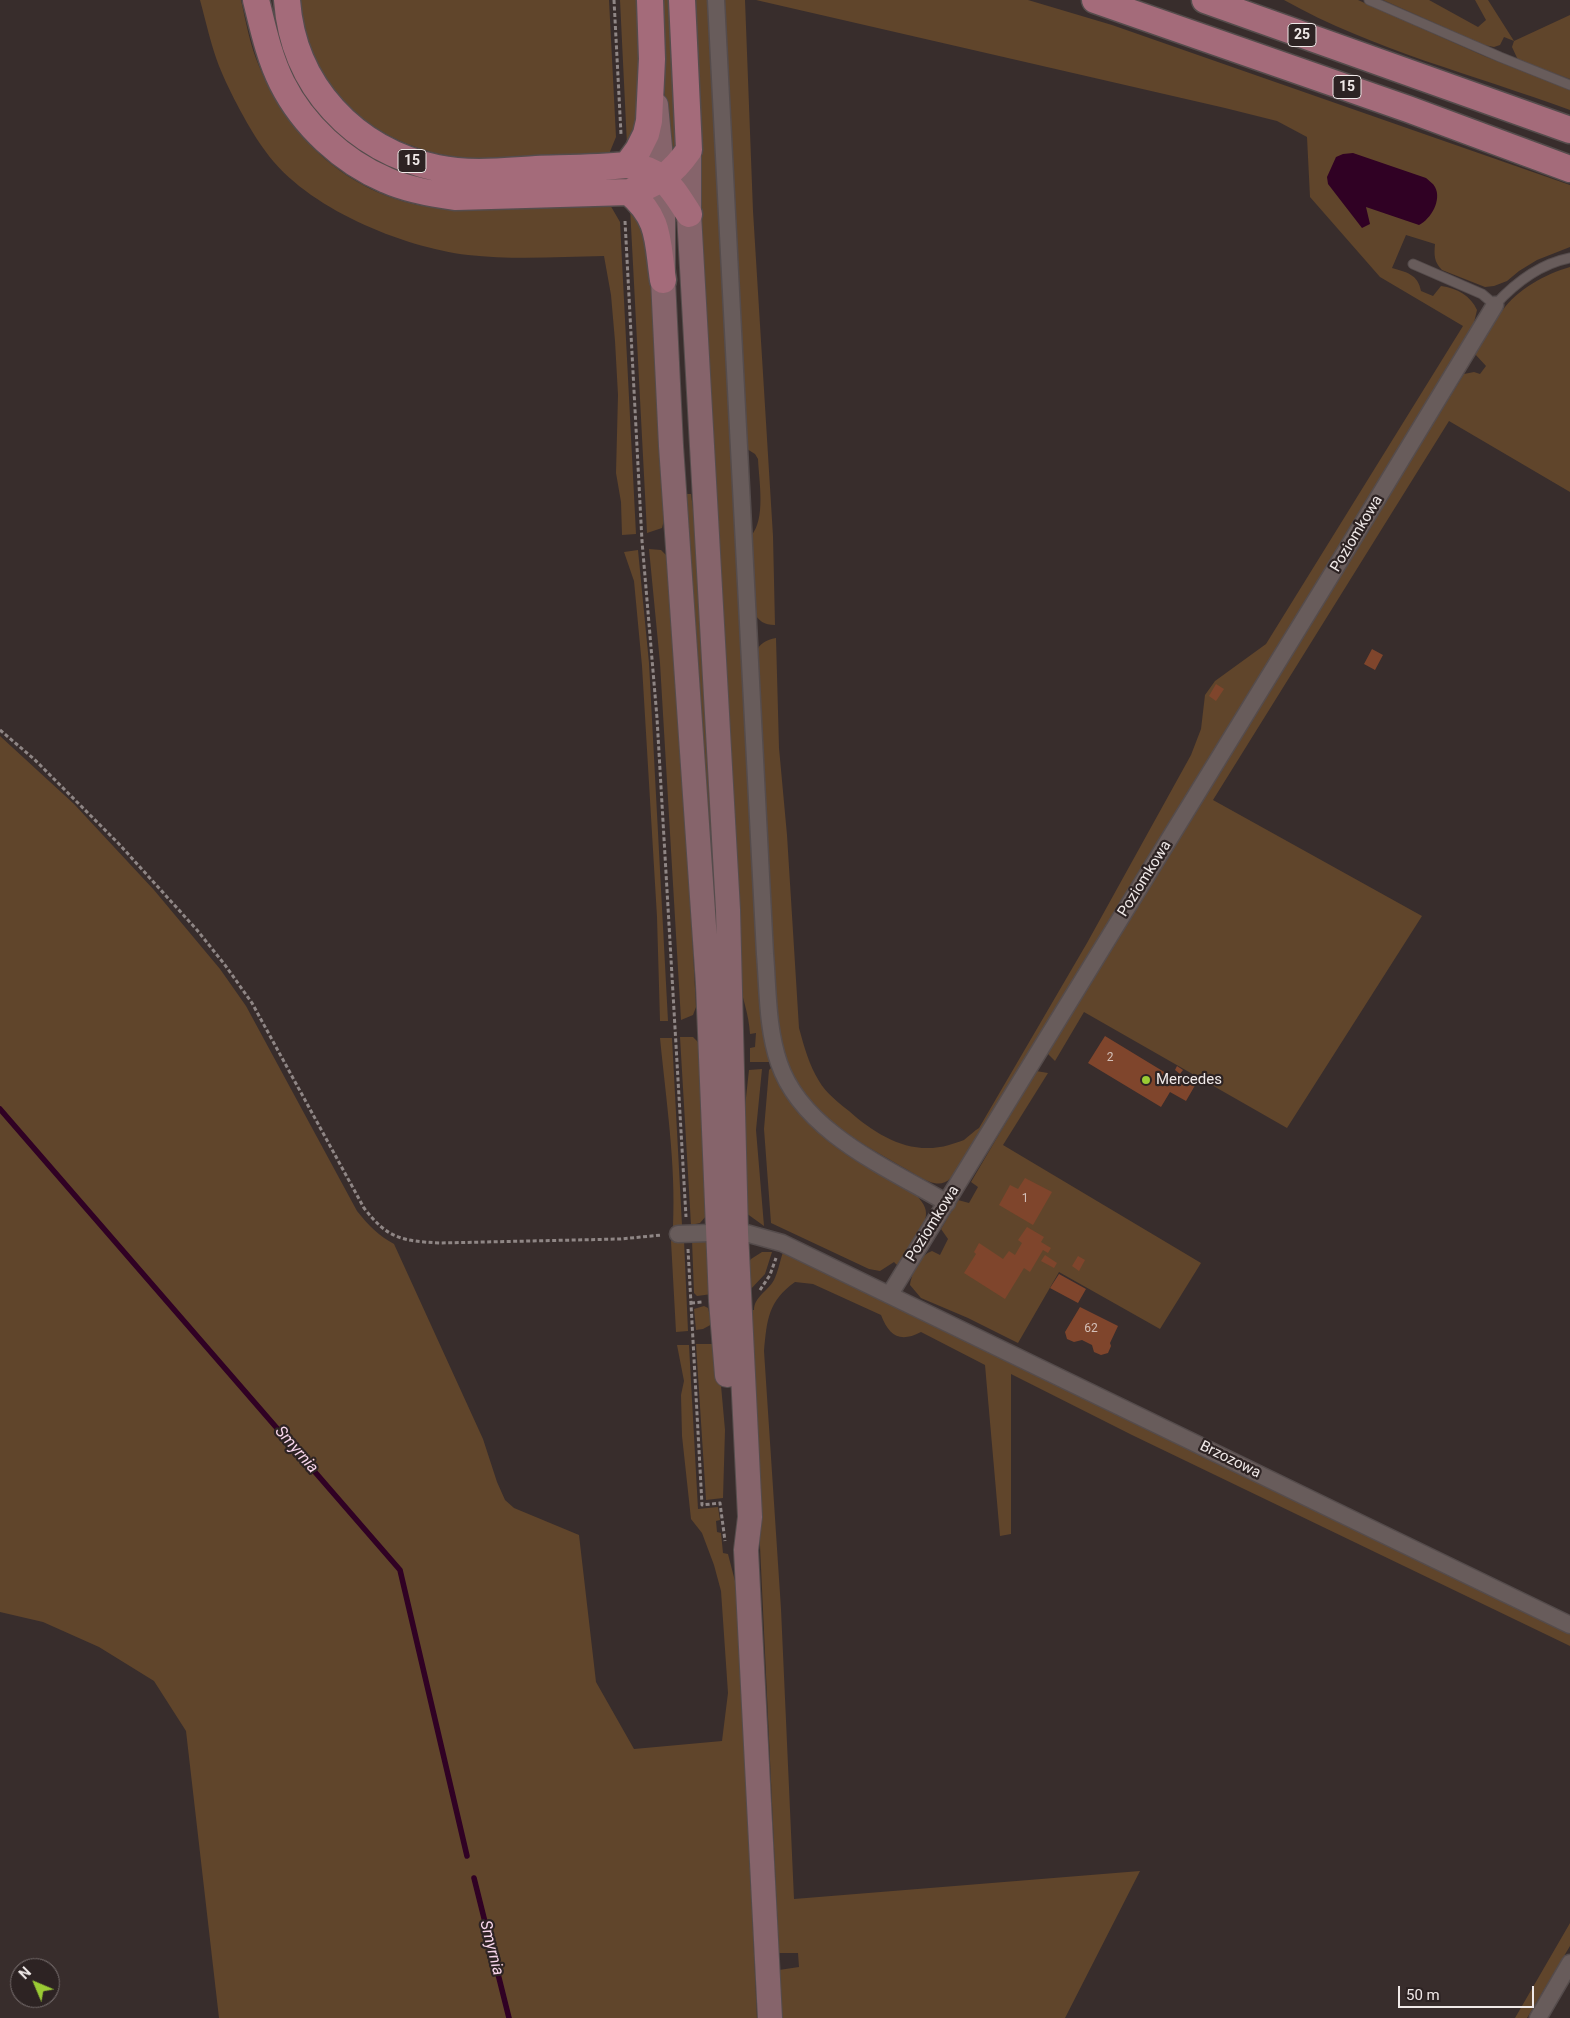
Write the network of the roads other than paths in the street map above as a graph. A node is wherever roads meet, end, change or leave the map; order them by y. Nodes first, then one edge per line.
1 (256, 0) edge
2 (287, 0) edge
3 (650, 0) edge
4 (682, 0) edge
5 (716, 0) edge
6 (1095, 0) edge
7 (1206, 0) edge
8 (1259, 0) edge
9 (1369, 0) edge
10 (652, 59) junction
11 (1398, 69) junction
12 (1570, 85) edge
13 (1570, 130) edge
14 (689, 150) junction
15 (622, 165) junction
16 (1570, 169) edge
17 (663, 179) junction
18 (623, 192) junction
19 (689, 214) junction
20 (1570, 258) edge
21 (1413, 264) dead end
22 (663, 280) junction
23 (1495, 305) junction
24 (947, 1202) junction
25 (727, 1232) junction
26 (682, 1233) road end
27 (890, 1294) junction
28 (1570, 1625) edge
29 (1570, 1963) edge
30 (770, 2018) edge
31 (1538, 2018) edge

1 - 18 main road
2 - 15 main road, 15
3 - 10 main road
4 - 14 main road
5 - 24 street
6 - 16 main road, 15
7 - 11 main road, 25
8 - 11 main road
9 - 12 lane
10 - 15 main road
10 - 17 main road
11 - 13 main road
14 - 17 main road
14 - 19 main road
15 - 17 main road
17 - 18 main road
17 - 19 main road
17 - 22 main road
18 - 22 main road
19 - 25 main road
20 - 23 lane
21 - 23 lane
22 - 25 main road
23 - 24 street, Poziomkowa
24 - 27 street, Poziomkowa
25 - 26 street
25 - 27 street
25 - 30 main road
27 - 28 street, Brzozowa
29 - 31 street

